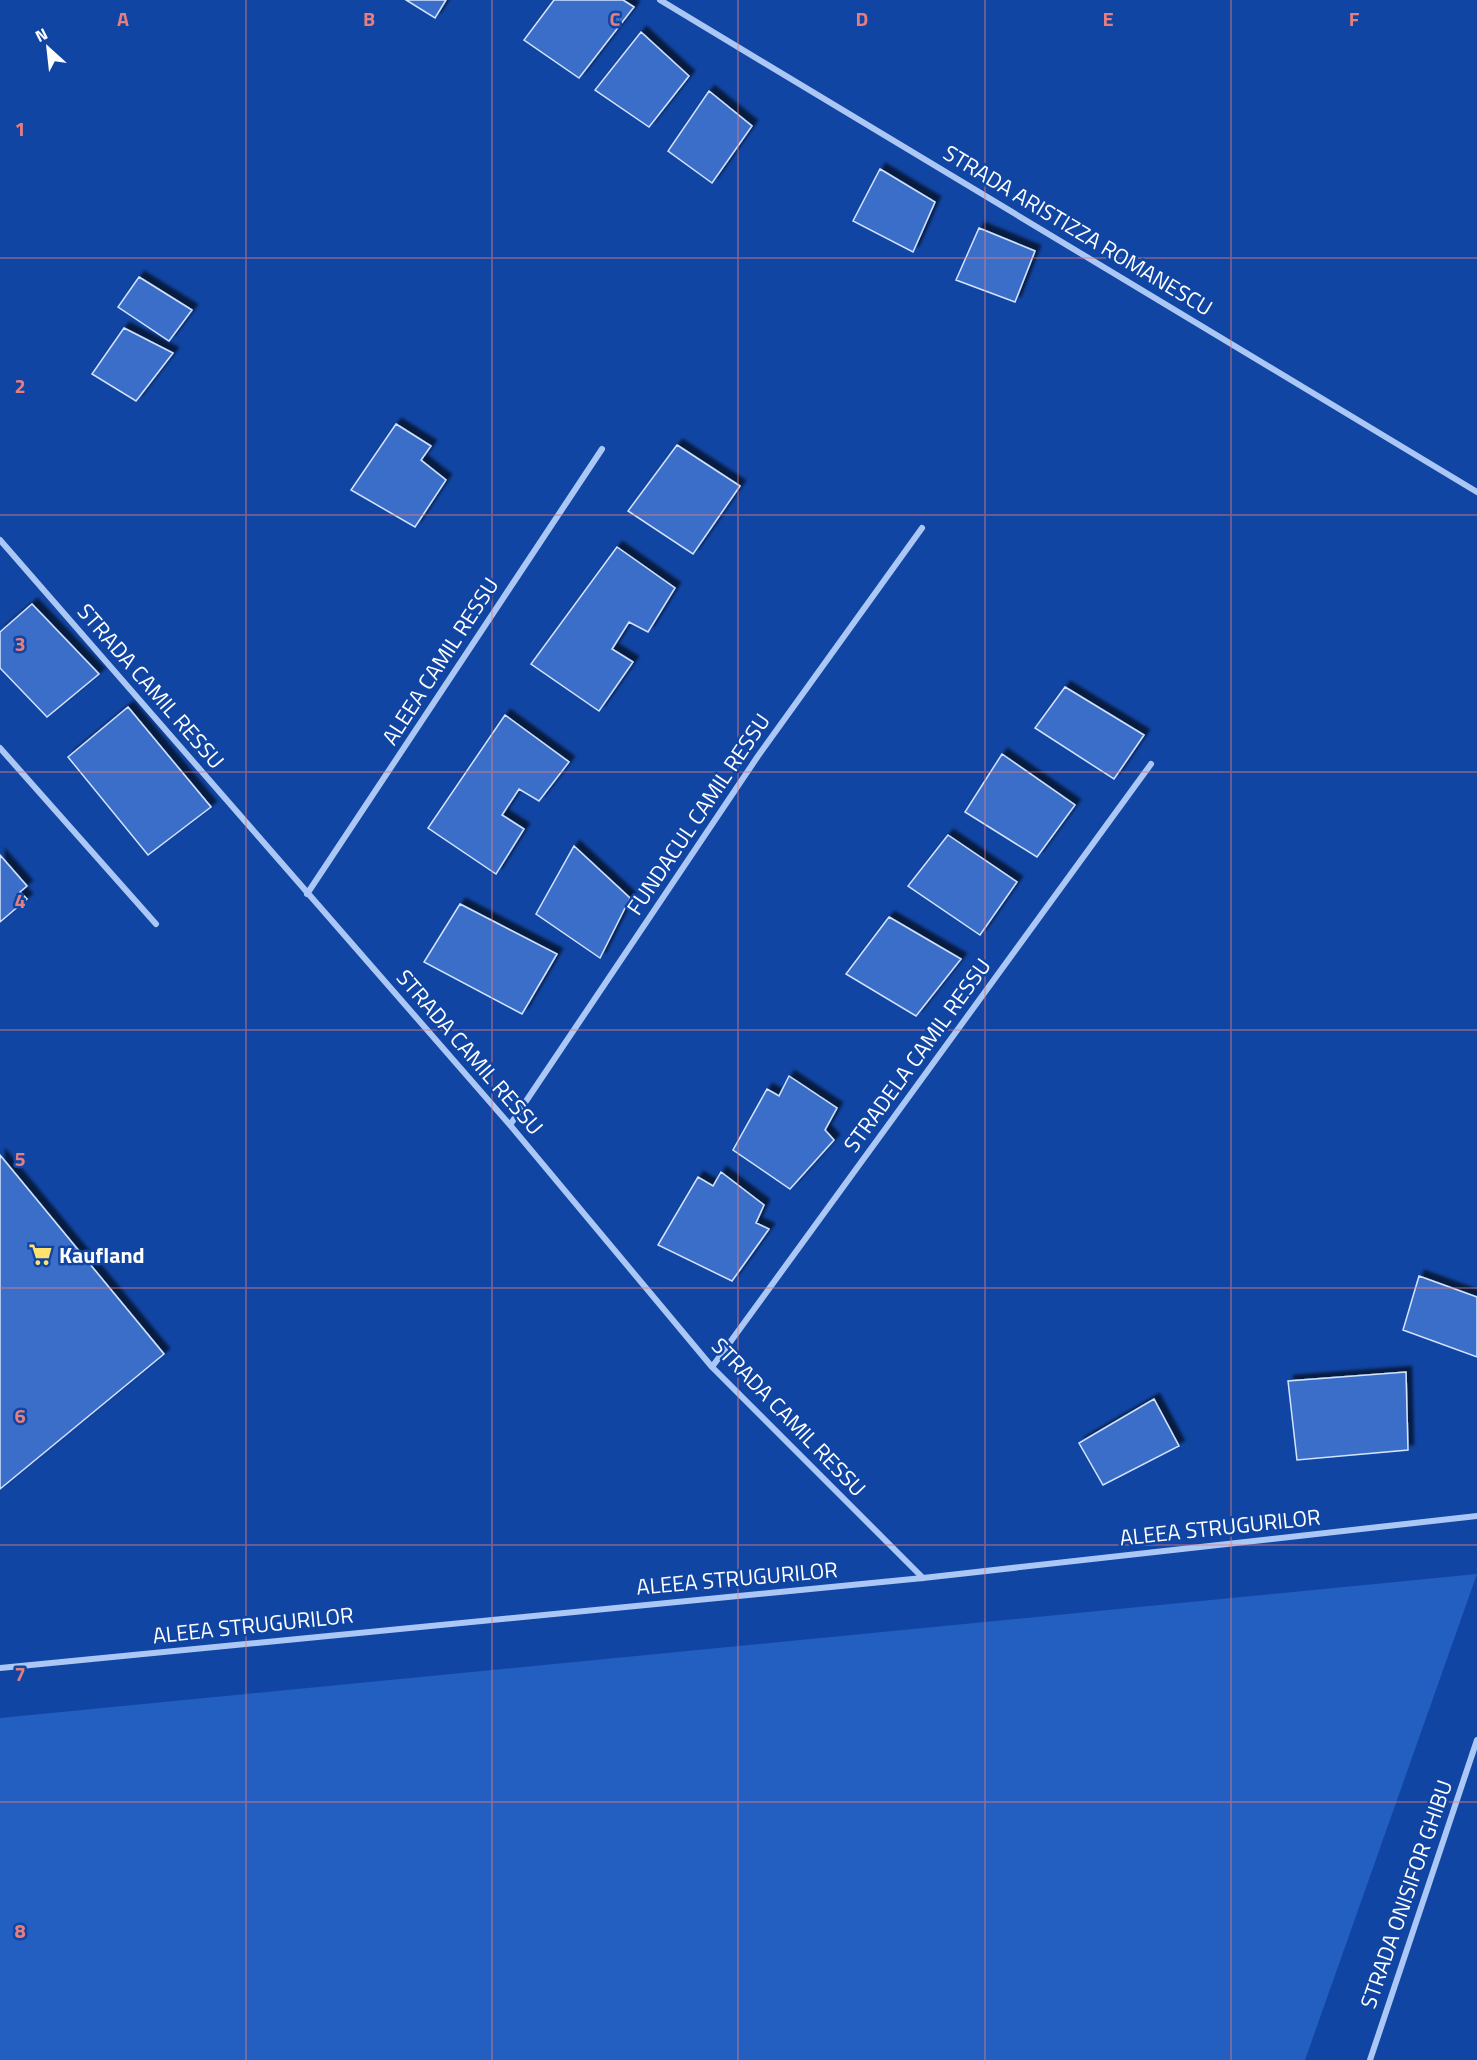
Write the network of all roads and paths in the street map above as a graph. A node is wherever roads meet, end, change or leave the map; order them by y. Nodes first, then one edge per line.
1 (660, 0) edge
2 (602, 449) dead end
3 (1477, 492) edge
4 (922, 528) dead end
5 (0, 540) edge
6 (0, 748) edge
7 (1151, 764) dead end
8 (307, 894) junction
9 (156, 924) dead end
10 (510, 1125) junction
11 (712, 1367) junction
12 (1477, 1516) edge
13 (923, 1578) junction
14 (0, 1668) edge
15 (1477, 1740) edge
16 (1370, 2060) edge

1 - 3 street, STRADA ARISTIZZA ROMANESCU
2 - 8 street, ALEEA CAMIL RESSU
4 - 10 street, FUNDACUL CAMIL RESSU
5 - 8 street, STRADA CAMIL RESSU
6 - 9 street
7 - 11 street, STRADELA CAMIL RESSU
8 - 10 street, STRADA CAMIL RESSU
10 - 11 street, STRADA CAMIL RESSU
11 - 13 street, STRADA CAMIL RESSU
12 - 13 street, ALEEA STRUGURILOR
13 - 14 street, ALEEA STRUGURILOR
15 - 16 street, STRADA ONISIFOR GHIBU

